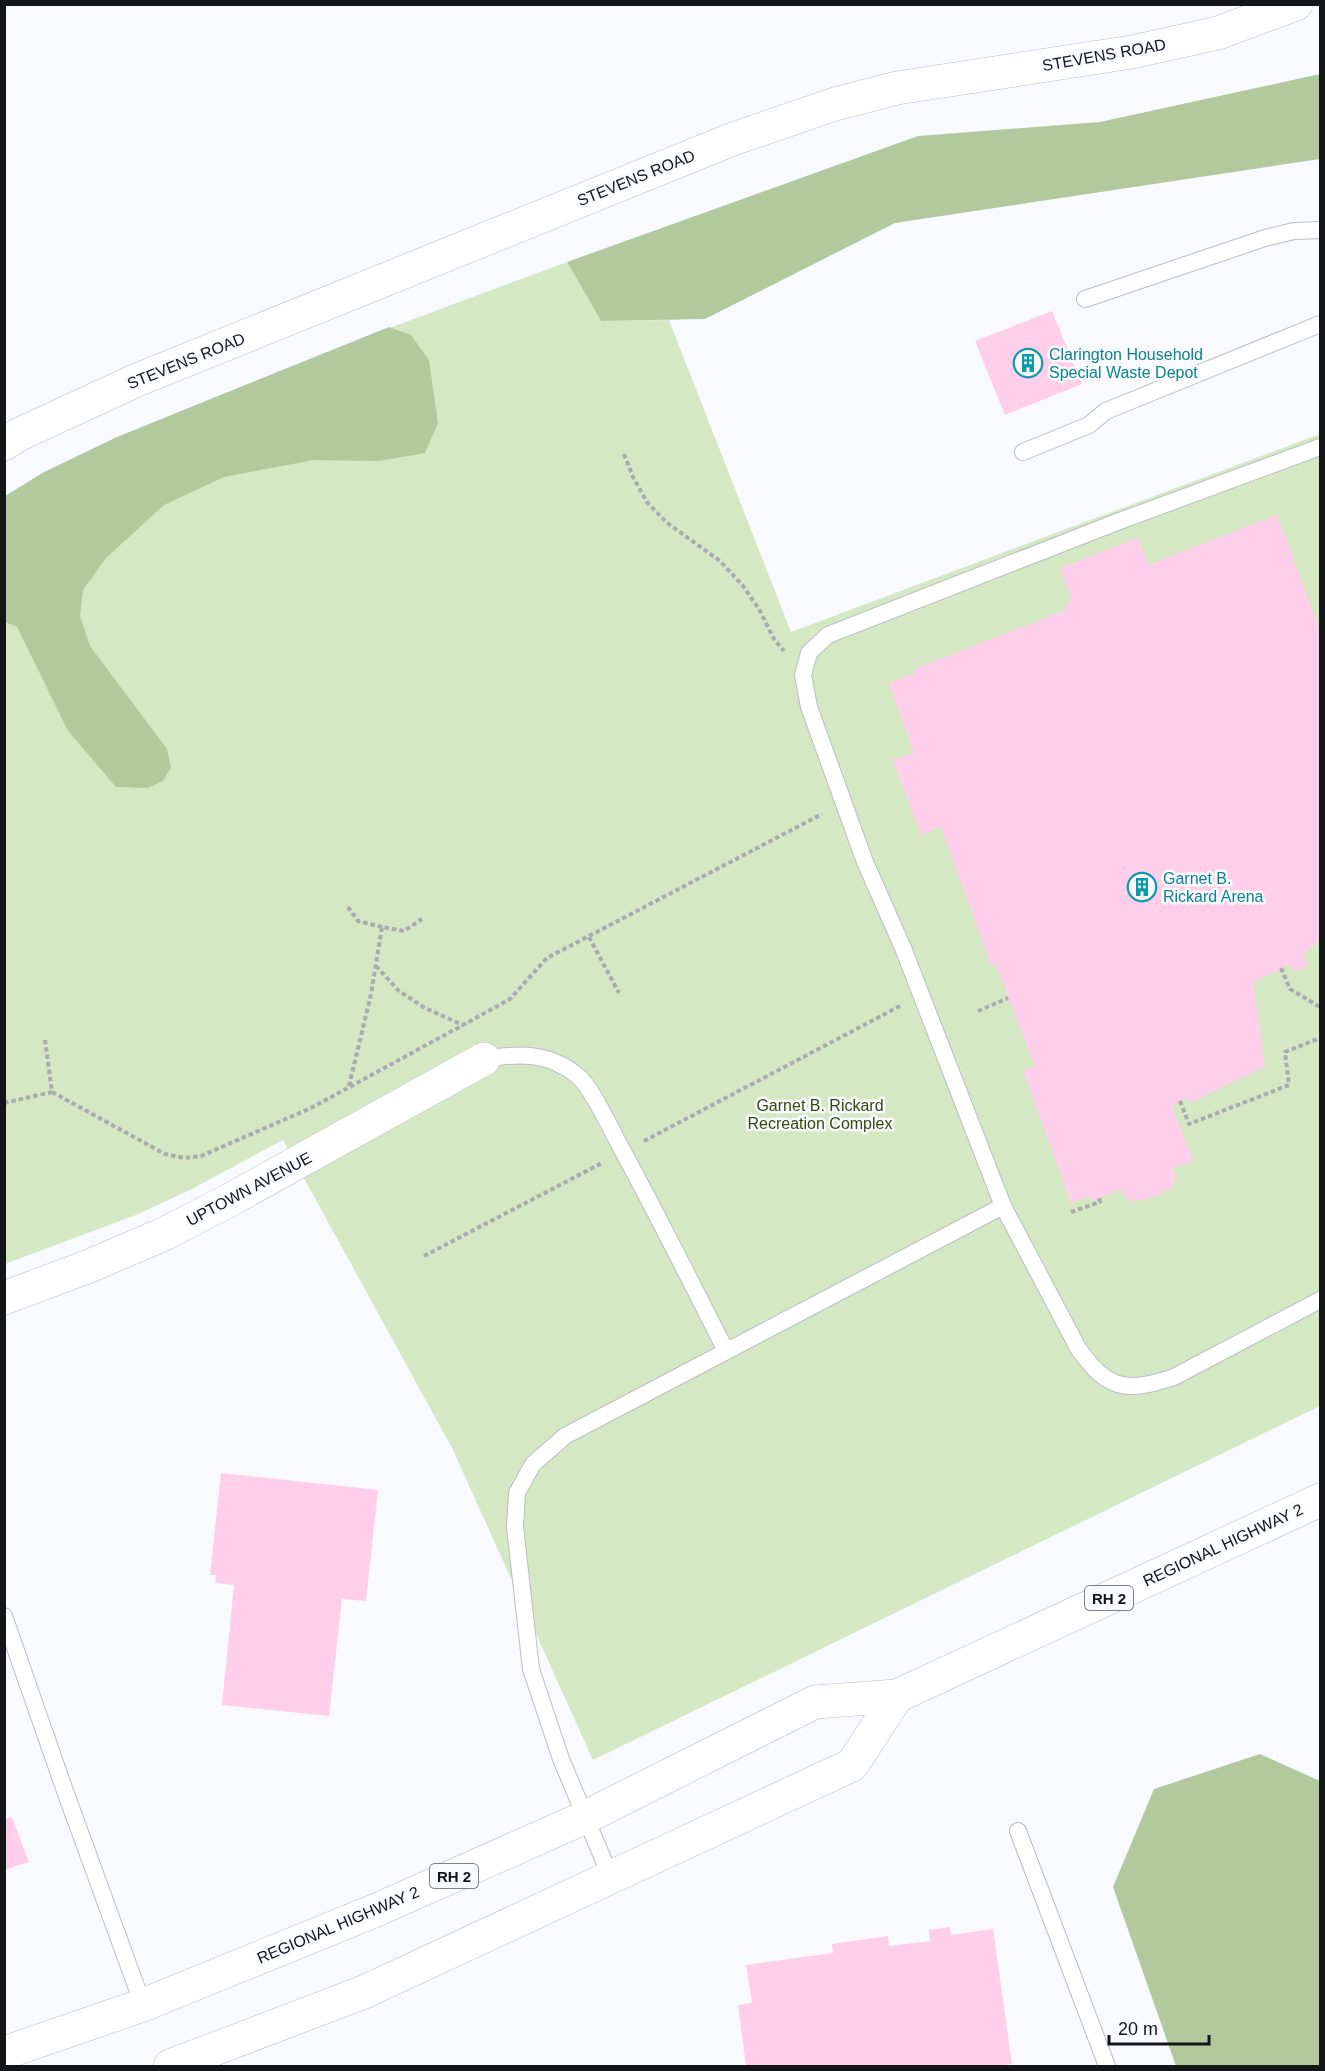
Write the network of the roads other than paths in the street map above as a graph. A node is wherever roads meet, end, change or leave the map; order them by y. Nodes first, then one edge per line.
1 (1296, 4) edge
2 (1320, 230) edge
3 (1085, 299) dead end
4 (1320, 324) edge
5 (4, 444) edge
6 (1320, 447) edge
7 (1023, 452) dead end
8 (484, 1059) joint
9 (1003, 1206) junction
10 (4, 1298) edge
11 (1320, 1300) edge
12 (726, 1352) junction
13 (1320, 1500) edge
14 (4, 1616) edge
15 (897, 1696) junction
16 (586, 1817) junction
17 (1018, 1831) dead end
18 (611, 1878) junction
19 (143, 2005) junction
20 (4, 2053) edge
21 (179, 2065) edge
22 (1107, 2067) edge

1 - 5 main road, STEVENS ROAD
2 - 3 lane
4 - 7 lane
6 - 9 lane
8 - 10 main road, UPTOWN AVENUE
8 - 12 lane
9 - 11 lane
9 - 12 lane
12 - 16 lane
13 - 15 main road, REGIONAL HIGHWAY 2 / RH 2
14 - 19 lane
15 - 16 main road, REGIONAL HIGHWAY 2 / RH 2
15 - 18 main road
16 - 18 lane
16 - 19 main road, REGIONAL HIGHWAY 2 / RH 2
17 - 22 lane
18 - 21 main road
19 - 20 main road, REGIONAL HIGHWAY 2 / RH 2

